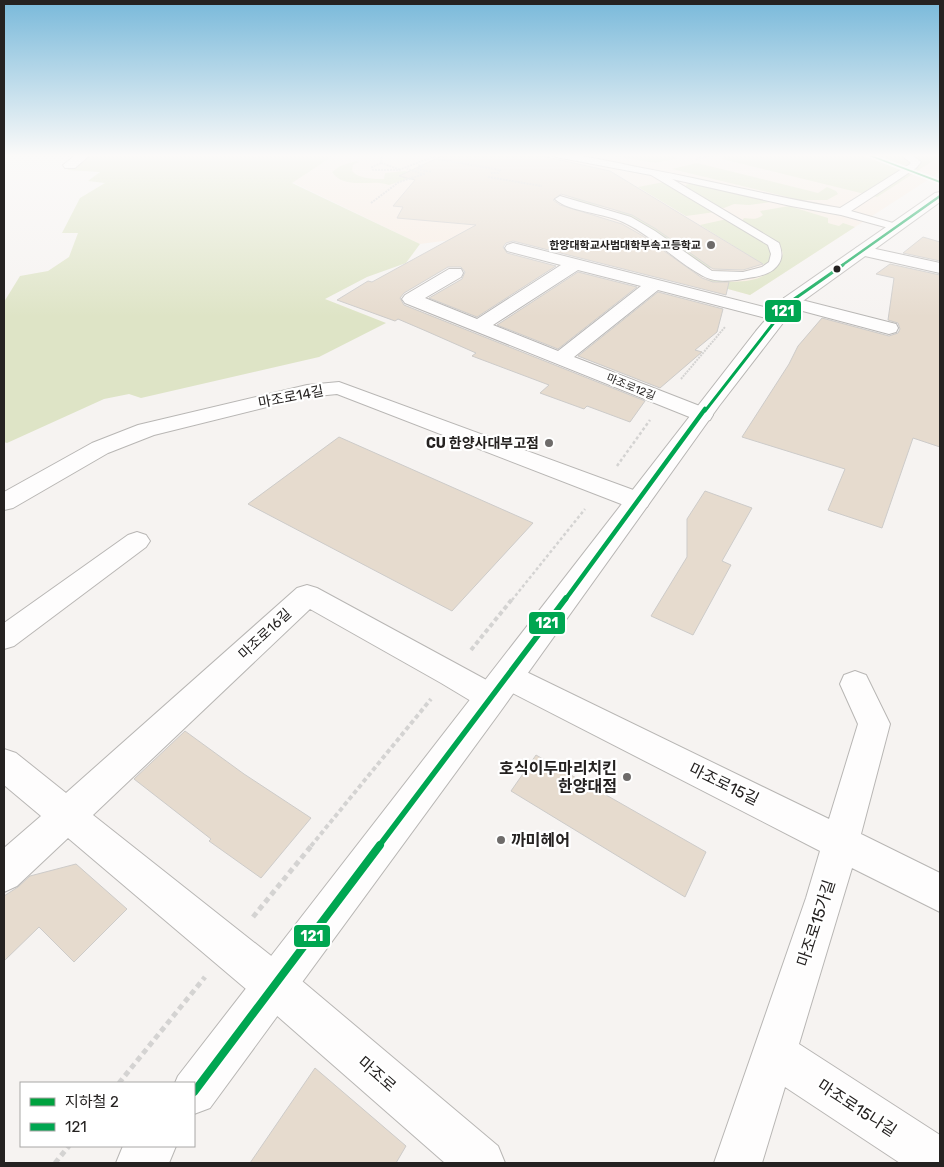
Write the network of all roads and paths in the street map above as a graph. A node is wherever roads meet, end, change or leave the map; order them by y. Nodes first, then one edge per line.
1 (586, 208) edge
2 (714, 208) edge
3 (822, 208) edge
4 (847, 208) edge
5 (922, 208) edge
6 (842, 212) junction
7 (896, 227) junction
8 (513, 248) dead end
9 (862, 251) junction
10 (575, 264) junction
11 (940, 268) edge
12 (455, 273) dead end
13 (655, 284) junction
14 (742, 307) junction
15 (784, 309) junction
16 (479, 326) junction
17 (889, 328) dead end
18 (560, 359) junction
19 (664, 400) junction
20 (702, 415) junction
21 (602, 488) junction
22 (638, 501) junction
23 (4, 502) edge
24 (137, 541) dead end
25 (4, 638) edge
26 (452, 674) junction
27 (854, 684) dead end
28 (500, 687) junction
29 (4, 764) edge
30 (67, 816) junction
31 (841, 842) junction
32 (4, 873) edge
33 (940, 893) edge
34 (228, 948) junction
35 (274, 985) junction
36 (774, 1054) junction
37 (120, 1082) edge
38 (195, 1091) edge
39 (68, 1147) edge
40 (152, 1147) edge
41 (940, 1162) edge
42 (55, 1163) edge
43 (140, 1163) edge
44 (481, 1163) edge
45 (738, 1163) edge

1 - 2 lane
3 - 6 lane
4 - 6 lane
5 - 7 street
6 - 7 lane
7 - 9 street
8 - 10 street
9 - 11 street
9 - 15 street
10 - 13 street
10 - 16 street
12 - 16 street, 마조로12길
13 - 14 street
13 - 18 street
14 - 15 street
14 - 19 path
15 - 17 street
15 - 20 street
16 - 18 street, 마조로12길
18 - 19 street, 마조로12길
19 - 20 street, 마조로12길
19 - 21 path
20 - 22 street
21 - 22 street, 마조로14길
21 - 23 street, 마조로14길
21 - 26 path
22 - 28 street
24 - 25 street
26 - 28 street, 마조로16길
26 - 30 street, 마조로16길
26 - 34 path
27 - 31 street, 마조로15가길
28 - 31 street, 마조로15길
28 - 35 street
29 - 30 street
30 - 32 street, 마조로16길
30 - 34 street
31 - 33 street, 마조로15길
31 - 36 street, 마조로15가길
34 - 35 street
34 - 37 path
35 - 38 street
35 - 44 street, 마조로
36 - 41 street, 마조로15나길
36 - 45 street, 마조로15가길
39 - 42 path
40 - 43 street

